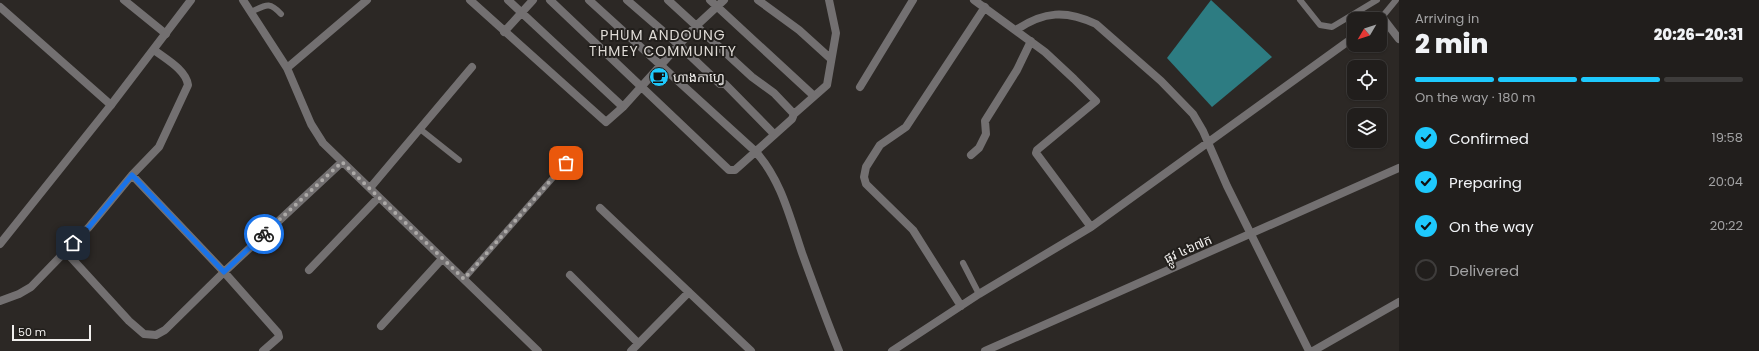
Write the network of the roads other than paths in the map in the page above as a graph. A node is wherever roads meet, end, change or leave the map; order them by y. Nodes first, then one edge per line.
1 (124, 0) edge
2 (191, 0) edge
3 (242, 0) edge
4 (367, 0) edge
5 (470, 0) edge
6 (508, 0) edge
7 (534, 0) edge
8 (550, 0) edge
9 (589, 0) edge
10 (627, 0) edge
11 (668, 0) edge
12 (710, 0) edge
13 (724, 0) edge
14 (758, 0) edge
15 (829, 0) edge
16 (913, 0) edge
17 (974, 0) edge
18 (1300, 0) edge
19 (1377, 0) edge
20 (1393, 1) edge
21 (0, 7) edge
22 (717, 7) junction
23 (985, 7) junction
24 (251, 12) junction
25 (522, 12) junction
26 (1385, 12) edge
27 (281, 14) dead end
28 (1387, 25) edge
29 (696, 26) junction
30 (1016, 30) junction
31 (504, 32) junction
32 (166, 34) junction
33 (1399, 39) edge
34 (1031, 41) junction
35 (1347, 42) edge
36 (678, 45) junction
37 (154, 50) junction
38 (831, 60) junction
39 (661, 65) junction
40 (472, 67) dead end
41 (288, 68) junction
42 (642, 86) junction
43 (860, 87) dead end
44 (814, 96) junction
45 (111, 105) junction
46 (623, 107) junction
47 (794, 114) junction
48 (420, 129) junction
49 (774, 134) junction
50 (1207, 143) junction
51 (755, 151) junction
52 (971, 155) dead end
53 (459, 160) dead end
54 (342, 162) junction
55 (566, 163) dead end
56 (1399, 168) edge
57 (132, 175) junction
58 (370, 188) junction
59 (378, 198) junction
60 (600, 208) dead end
61 (1091, 227) junction
62 (1252, 234) junction
63 (0, 244) edge
64 (65, 251) junction
65 (442, 258) junction
66 (963, 263) dead end
67 (309, 270) dead end
68 (224, 272) junction
69 (570, 276) dead end
70 (464, 279) junction
71 (688, 292) junction
72 (980, 294) junction
73 (0, 301) edge
74 (1399, 302) edge
75 (961, 306) junction
76 (381, 326) dead end
77 (638, 343) junction
78 (263, 351) edge
79 (538, 351) edge
80 (631, 351) edge
81 (751, 351) edge
82 (839, 351) edge
83 (892, 351) edge
84 (985, 351) edge
85 (1309, 351) edge
86 (1313, 351) edge

1 - 32 street
2 - 32 street
3 - 24 street
4 - 41 street
5 - 31 street
6 - 25 street
7 - 25 street
8 - 42 street
9 - 39 street
10 - 36 street
11 - 29 street
12 - 22 street
13 - 22 street
14 - 38 street
15 - 38 street
16 - 43 street
17 - 23 street
18 - 19 lane
20 - 26 lane
21 - 45 street
22 - 29 street
22 - 44 street
23 - 30 street
23 - 75 street
24 - 27 lane
24 - 41 street
25 - 31 street
25 - 46 street
28 - 33 street
29 - 36 street
29 - 47 street
30 - 34 street
30 - 50 street
31 - 46 street
32 - 37 street
34 - 52 street
34 - 61 street
35 - 50 street
36 - 39 street
36 - 49 street
37 - 45 street
37 - 57 street
38 - 44 street
39 - 42 street
39 - 51 street
40 - 48 street
41 - 54 street
42 - 46 street
42 - 51 street
44 - 47 street
45 - 63 street
47 - 49 street
48 - 53 lane
48 - 58 street
49 - 51 street
50 - 61 street
50 - 62 street
51 - 82 street
54 - 58 street
54 - 68 street
55 - 70 lane
56 - 62 street, ផ្លូវ ៤៦៧ក
57 - 64 street
57 - 68 street
58 - 59 street
59 - 65 street
59 - 67 street
60 - 71 street
61 - 72 street
62 - 84 street, ផ្លូវ ៤៦៧ក
62 - 85 street
64 - 68 street
64 - 73 street
65 - 70 street
65 - 76 street
66 - 72 lane
68 - 78 street
69 - 77 street
70 - 79 street
71 - 77 street
71 - 81 street
72 - 75 street
74 - 86 street
75 - 83 street
77 - 80 street

